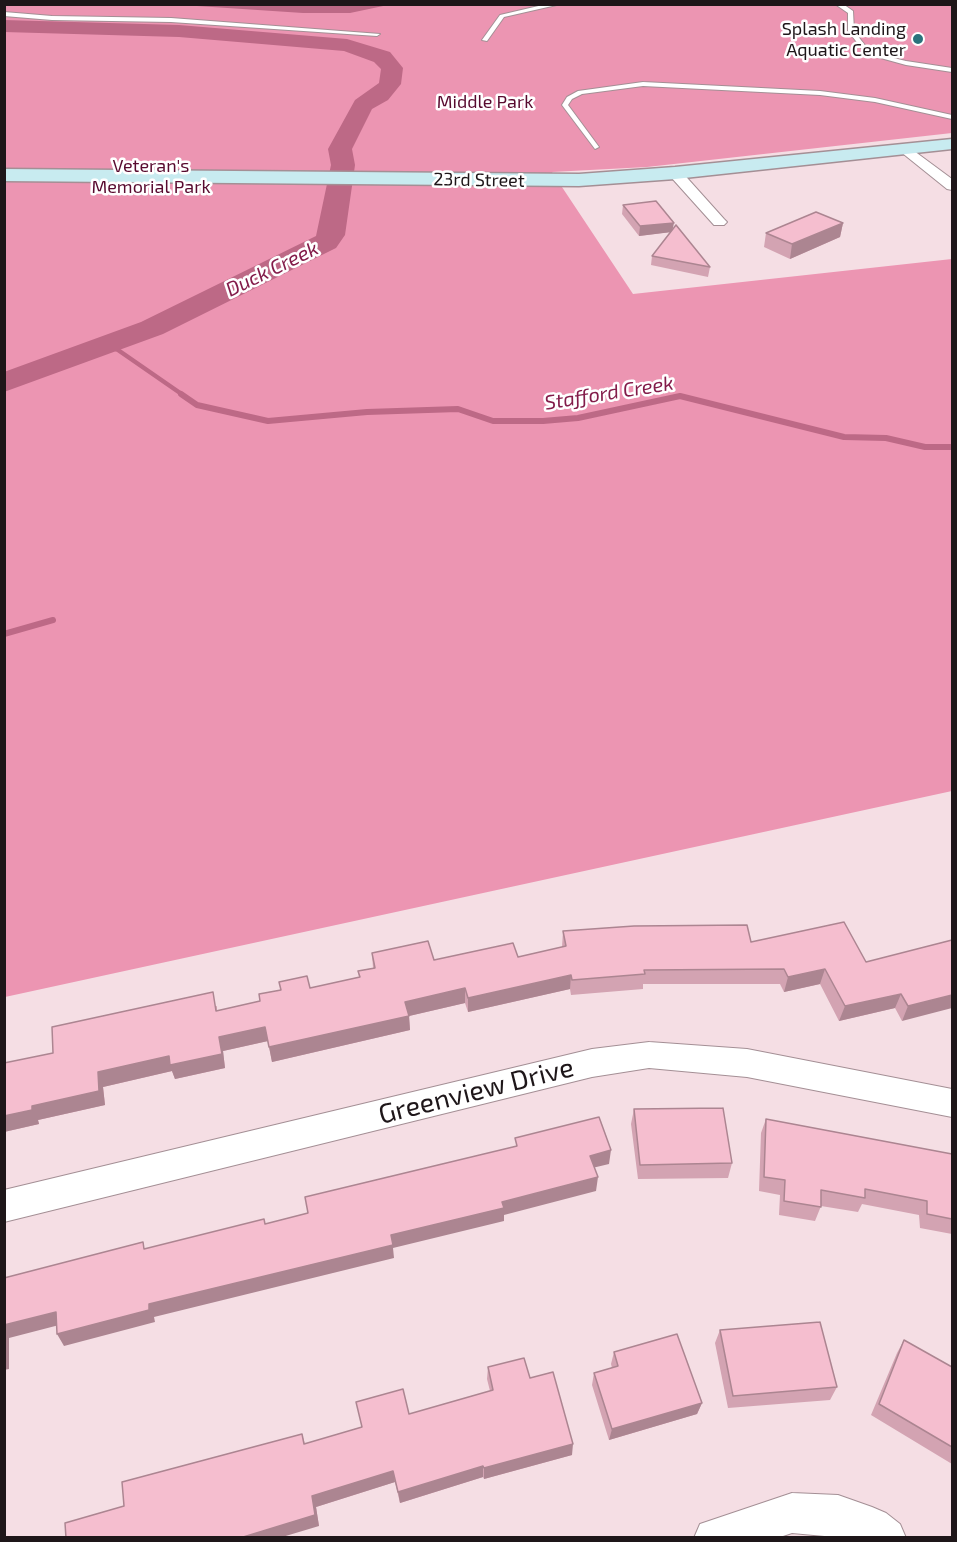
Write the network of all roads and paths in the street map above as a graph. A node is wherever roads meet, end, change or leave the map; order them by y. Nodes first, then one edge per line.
1 (558, 4) edge
2 (838, 4) edge
3 (4, 14) edge
4 (377, 34) dead end
5 (485, 40) dead end
6 (952, 70) edge
7 (952, 117) edge
8 (952, 144) edge
9 (595, 147) dead end
10 (906, 149) junction
11 (675, 173) junction
12 (4, 175) edge
13 (952, 186) edge
14 (719, 222) dead end
15 (952, 1103) edge
16 (4, 1206) edge
17 (714, 1538) edge
18 (886, 1538) edge

1 - 5 lane
2 - 6 lane
3 - 4 lane
7 - 9 lane
8 - 10 street, 23rd Street
10 - 11 street, 23rd Street
10 - 13 street
11 - 12 street, 23rd Street
11 - 14 street
15 - 16 street, Greenview Drive
17 - 18 street

